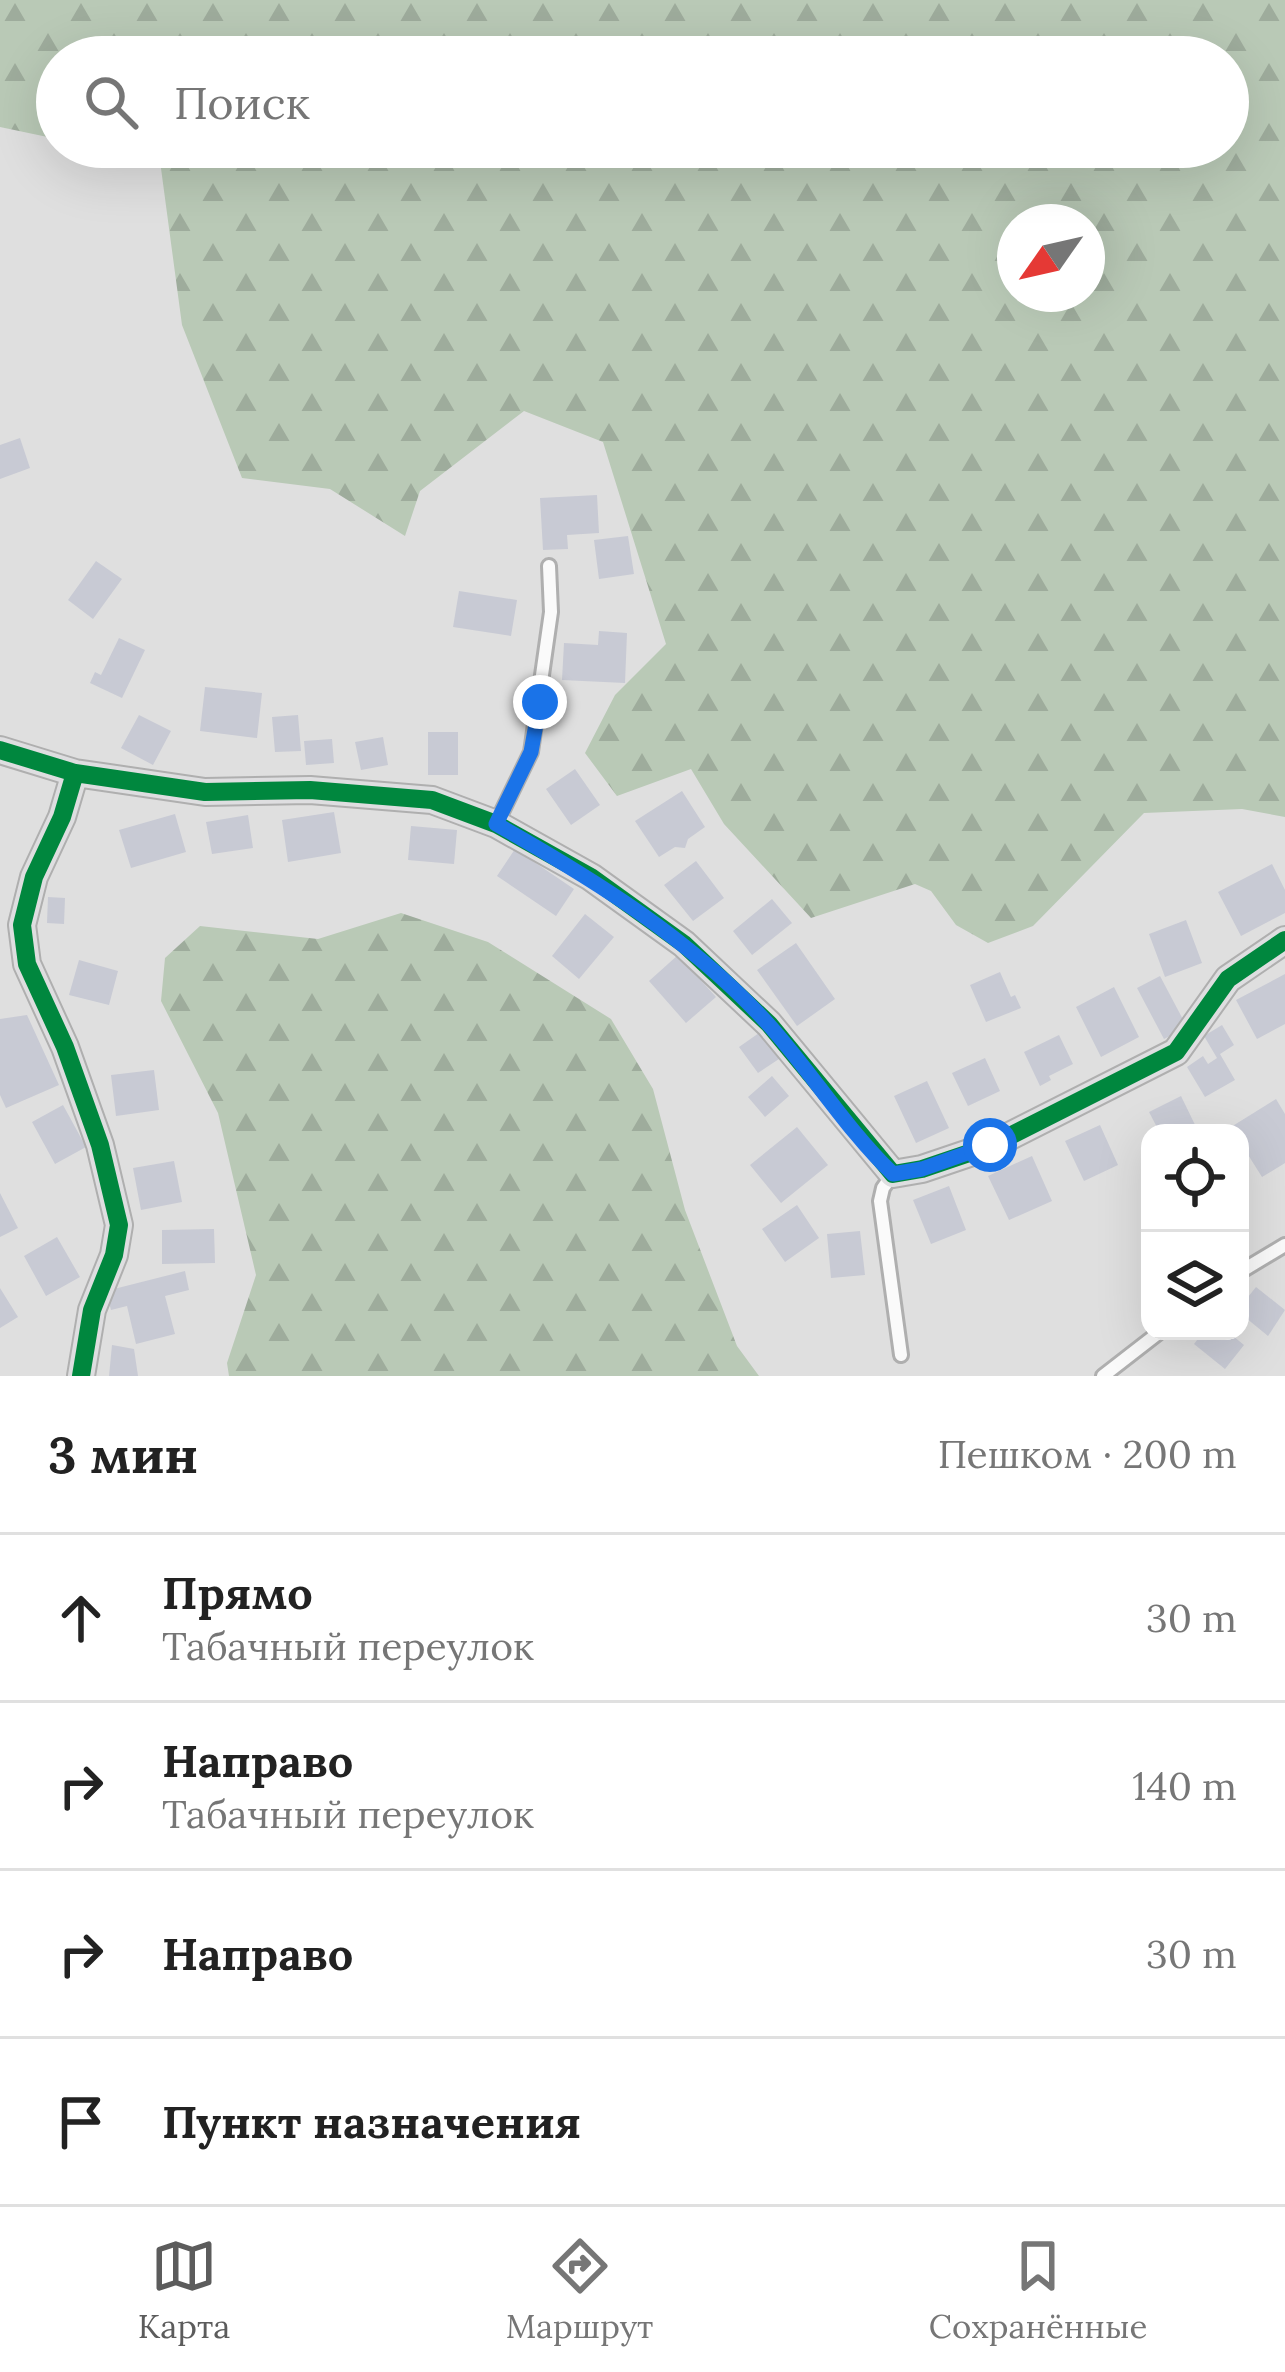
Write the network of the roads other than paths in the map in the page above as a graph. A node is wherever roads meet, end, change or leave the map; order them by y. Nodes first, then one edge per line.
1 (549, 566) dead end
2 (0, 750) edge
3 (75, 773) junction
4 (496, 824) junction
5 (1285, 940) edge
6 (893, 1174) junction
7 (1285, 1245) edge
8 (1249, 1267) edge
9 (1149, 1340) edge
10 (901, 1355) dead end
11 (81, 1376) edge
12 (1103, 1376) edge

1 - 4 lane
2 - 3 street
3 - 4 street
3 - 11 street
4 - 6 street
5 - 6 street
6 - 10 lane
7 - 8 lane
9 - 12 lane

